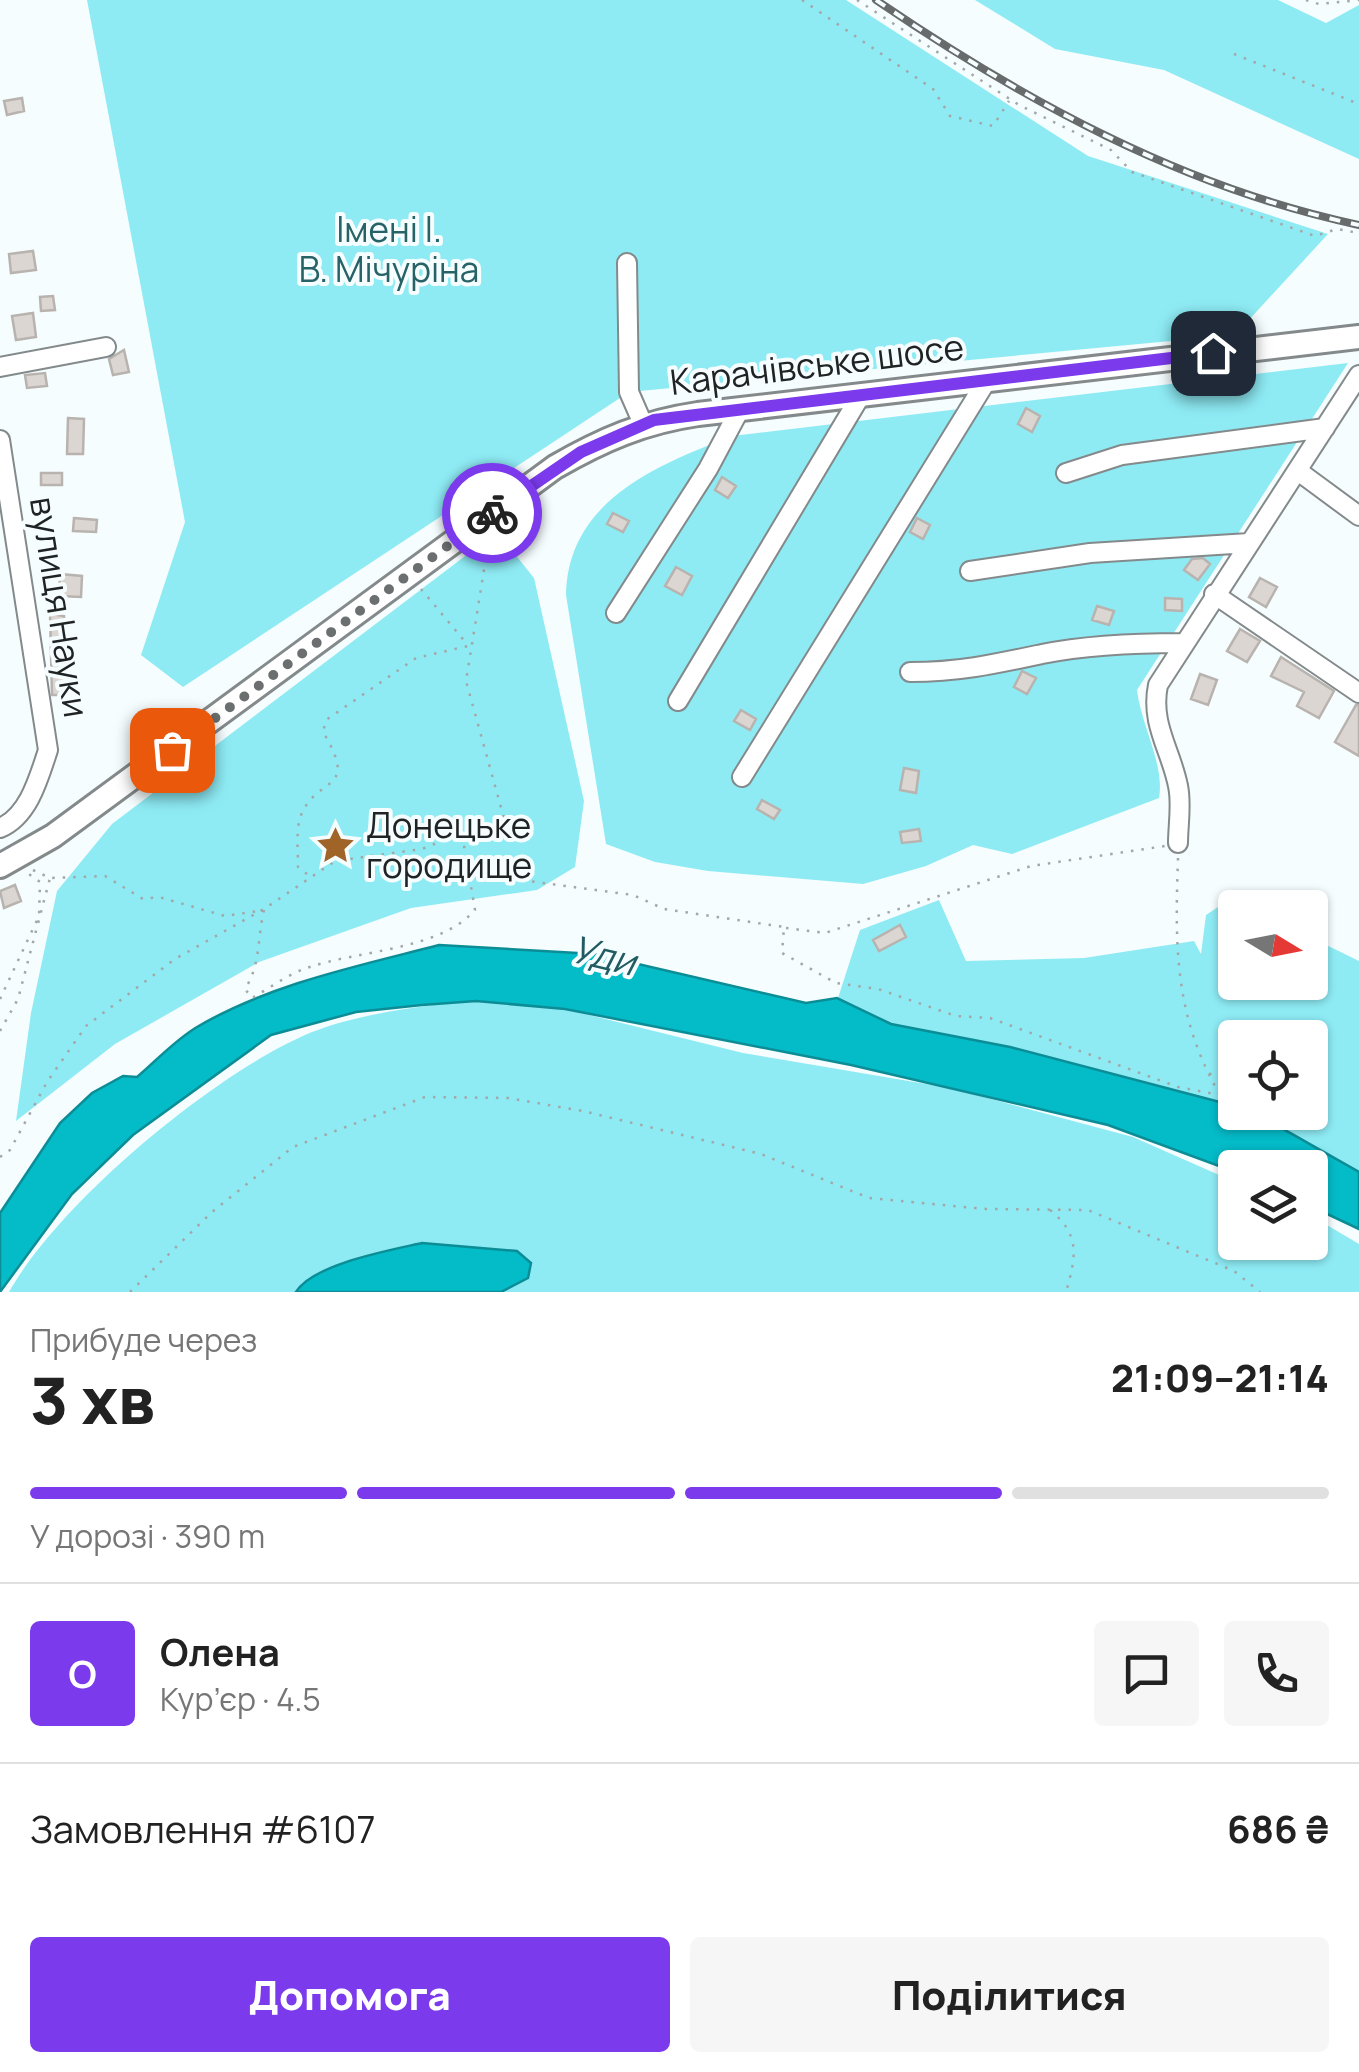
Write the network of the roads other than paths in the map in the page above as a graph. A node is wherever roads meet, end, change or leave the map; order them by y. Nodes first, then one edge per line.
1 (627, 262) dead end
2 (1359, 337) edge
3 (106, 347) dead end
4 (0, 368) edge
5 (1359, 375) edge
6 (987, 380) junction
7 (861, 395) junction
8 (740, 409) junction
9 (643, 424) junction
10 (1325, 428) junction
11 (0, 440) edge
12 (1298, 471) junction
13 (1066, 473) dead end
14 (1359, 516) edge
15 (1249, 544) junction
16 (970, 571) dead end
17 (1214, 594) junction
18 (616, 613) dead end
19 (1182, 643) junction
20 (910, 672) dead end
21 (1359, 693) edge
22 (678, 701) dead end
23 (742, 777) dead end
24 (0, 828) edge
25 (1178, 843) road end
26 (6, 867) edge

1 - 9 street
2 - 6 main road, Карачівське шосе
3 - 4 street
5 - 10 street
6 - 7 main road, Карачівське шосе
6 - 23 street
7 - 8 main road, Карачівське шосе
7 - 22 street
8 - 9 main road, Карачівське шосе
8 - 18 street
9 - 26 main road, Карачівське шосе
10 - 12 street
10 - 13 street
11 - 24 street, вулиця Науки
12 - 14 street
12 - 15 street
15 - 16 street
15 - 17 street
17 - 19 street
17 - 21 street
19 - 20 street
19 - 25 street

